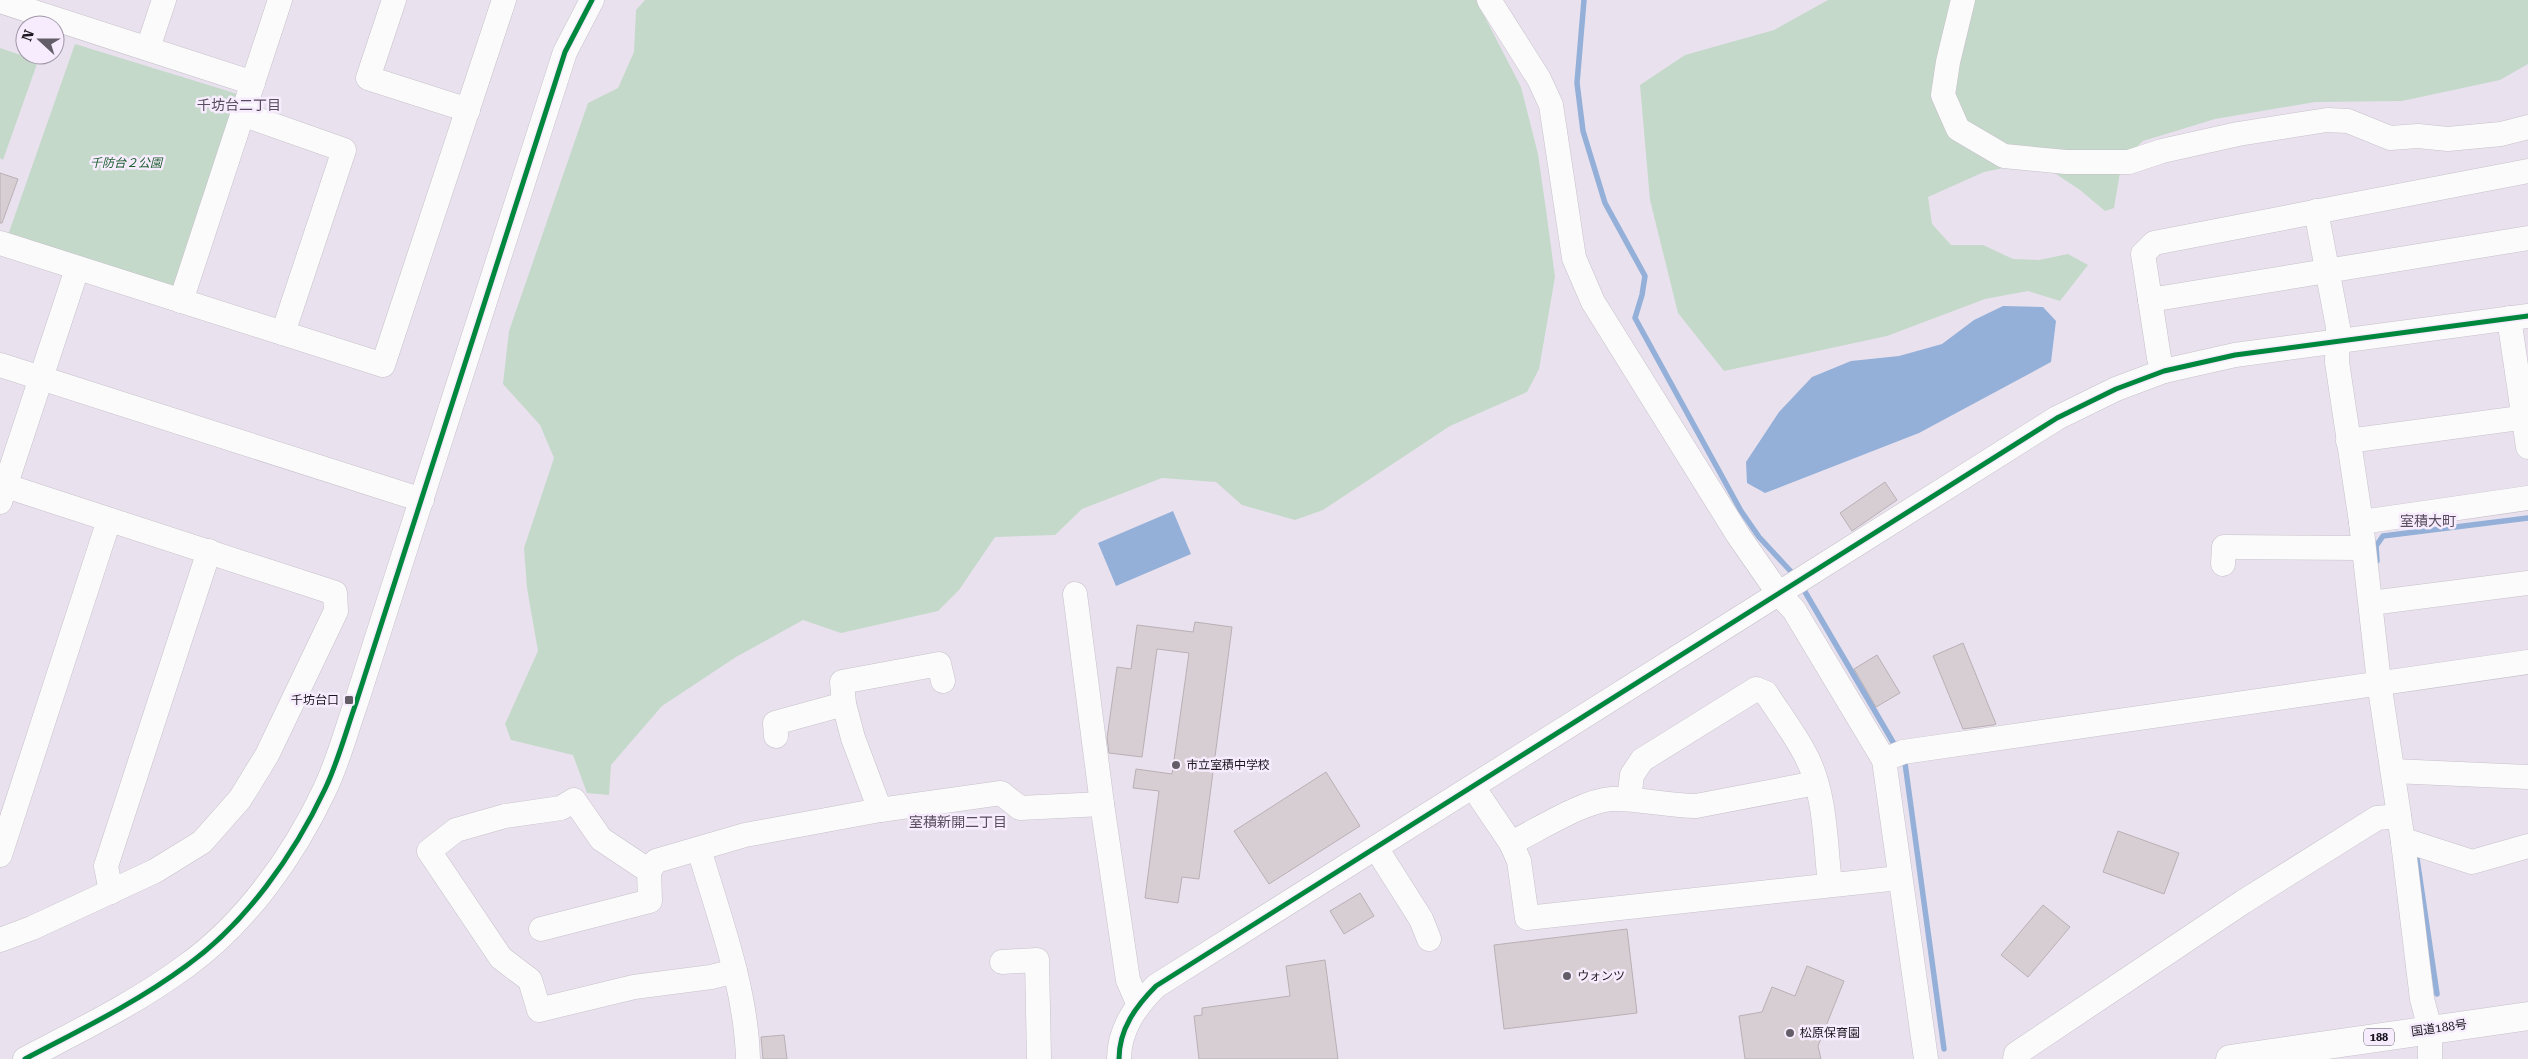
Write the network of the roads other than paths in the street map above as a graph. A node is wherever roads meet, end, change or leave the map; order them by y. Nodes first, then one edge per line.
1 (0, 0) edge
2 (164, 0) edge
3 (280, 0) edge
4 (394, 0) edge
5 (504, 0) edge
6 (592, 0) edge
7 (1488, 0) edge
8 (1963, 0) edge
9 (44, 7) edge
10 (148, 48) junction
11 (252, 84) junction
12 (468, 110) junction
13 (242, 114) junction
14 (2528, 127) edge
15 (2528, 171) edge
16 (2316, 211) junction
17 (2528, 238) edge
18 (0, 243) edge
19 (77, 269) junction
20 (2329, 272) junction
21 (2150, 300) junction
22 (181, 301) junction
23 (2519, 317) edge
24 (283, 333) junction
25 (2337, 342) junction
26 (0, 364) edge
27 (2164, 371) junction
28 (40, 378) junction
29 (2526, 417) edge
30 (2348, 441) junction
31 (2528, 447) edge
32 (2, 490) edge
33 (2528, 498) edge
34 (422, 500) junction
35 (109, 520) junction
36 (2361, 522) junction
37 (2363, 548) junction
38 (209, 551) junction
39 (2223, 564) dead end
40 (2528, 583) edge
41 (1075, 594) dead end
42 (1779, 594) junction
43 (2371, 602) junction
44 (2528, 662) edge
45 (943, 680) dead end
46 (2380, 682) junction
47 (844, 704) junction
48 (776, 736) dead end
49 (1884, 760) junction
50 (2393, 771) junction
51 (2528, 777) edge
52 (1816, 783) junction
53 (1473, 787) junction
54 (1629, 799) junction
55 (1102, 804) junction
56 (880, 810) junction
57 (2399, 816) junction
58 (2403, 842) junction
59 (1511, 843) junction
60 (2528, 846) edge
61 (1376, 848) junction
62 (699, 849) junction
63 (0, 855) edge
64 (650, 871) junction
65 (1899, 878) junction
66 (1830, 884) junction
67 (111, 892) junction
68 (541, 929) dead end
69 (1430, 939) dead end
70 (0, 940) edge
71 (1002, 962) dead end
72 (735, 971) junction
73 (1138, 1003) junction
74 (2528, 1016) edge
75 (2430, 1029) junction
76 (25, 1059) edge
77 (748, 1059) edge
78 (1039, 1059) edge
79 (1120, 1059) edge
80 (1926, 1059) edge
81 (2015, 1059) edge
82 (2230, 1059) edge
83 (2430, 1059) edge

1 - 9 street
2 - 10 street
3 - 11 street
4 - 12 street
5 - 12 street
6 - 34 street
7 - 42 street
8 - 14 street
9 - 10 street
10 - 11 street
11 - 13 street
12 - 24 street
13 - 22 street
13 - 24 street
15 - 16 street
16 - 20 street
16 - 21 street
17 - 20 street
18 - 19 street
19 - 22 street
19 - 28 street
20 - 21 street
20 - 25 street
21 - 27 street
22 - 24 street
23 - 25 street
23 - 29 street
25 - 27 street
25 - 30 street
26 - 28 street
27 - 42 street
28 - 32 street
28 - 34 street
29 - 30 street
29 - 31 street
30 - 36 street
32 - 35 street
33 - 36 street
34 - 76 street
35 - 38 street
35 - 63 street
36 - 37 street
37 - 39 street
37 - 43 street
38 - 67 street
38 - 67 street
40 - 43 street
41 - 55 street
42 - 49 street
42 - 53 street
43 - 46 street
44 - 46 street
45 - 47 street
46 - 49 street
46 - 50 street
47 - 48 street
47 - 56 street
49 - 65 street
50 - 51 street
50 - 57 street
52 - 54 street
52 - 54 street
52 - 66 street
53 - 59 street
53 - 61 street
54 - 59 street
55 - 56 street
55 - 73 street
56 - 62 street
57 - 58 street
57 - 81 street
58 - 60 street
58 - 75 street
59 - 66 street
61 - 69 street
61 - 73 street
62 - 64 street
62 - 72 street
64 - 68 street
64 - 72 street
65 - 66 street
65 - 80 street
67 - 70 street
71 - 78 street
72 - 77 street
73 - 79 street
74 - 75 highway, 国道188号 / 188
75 - 82 highway, 国道188号 / 188
75 - 83 street

